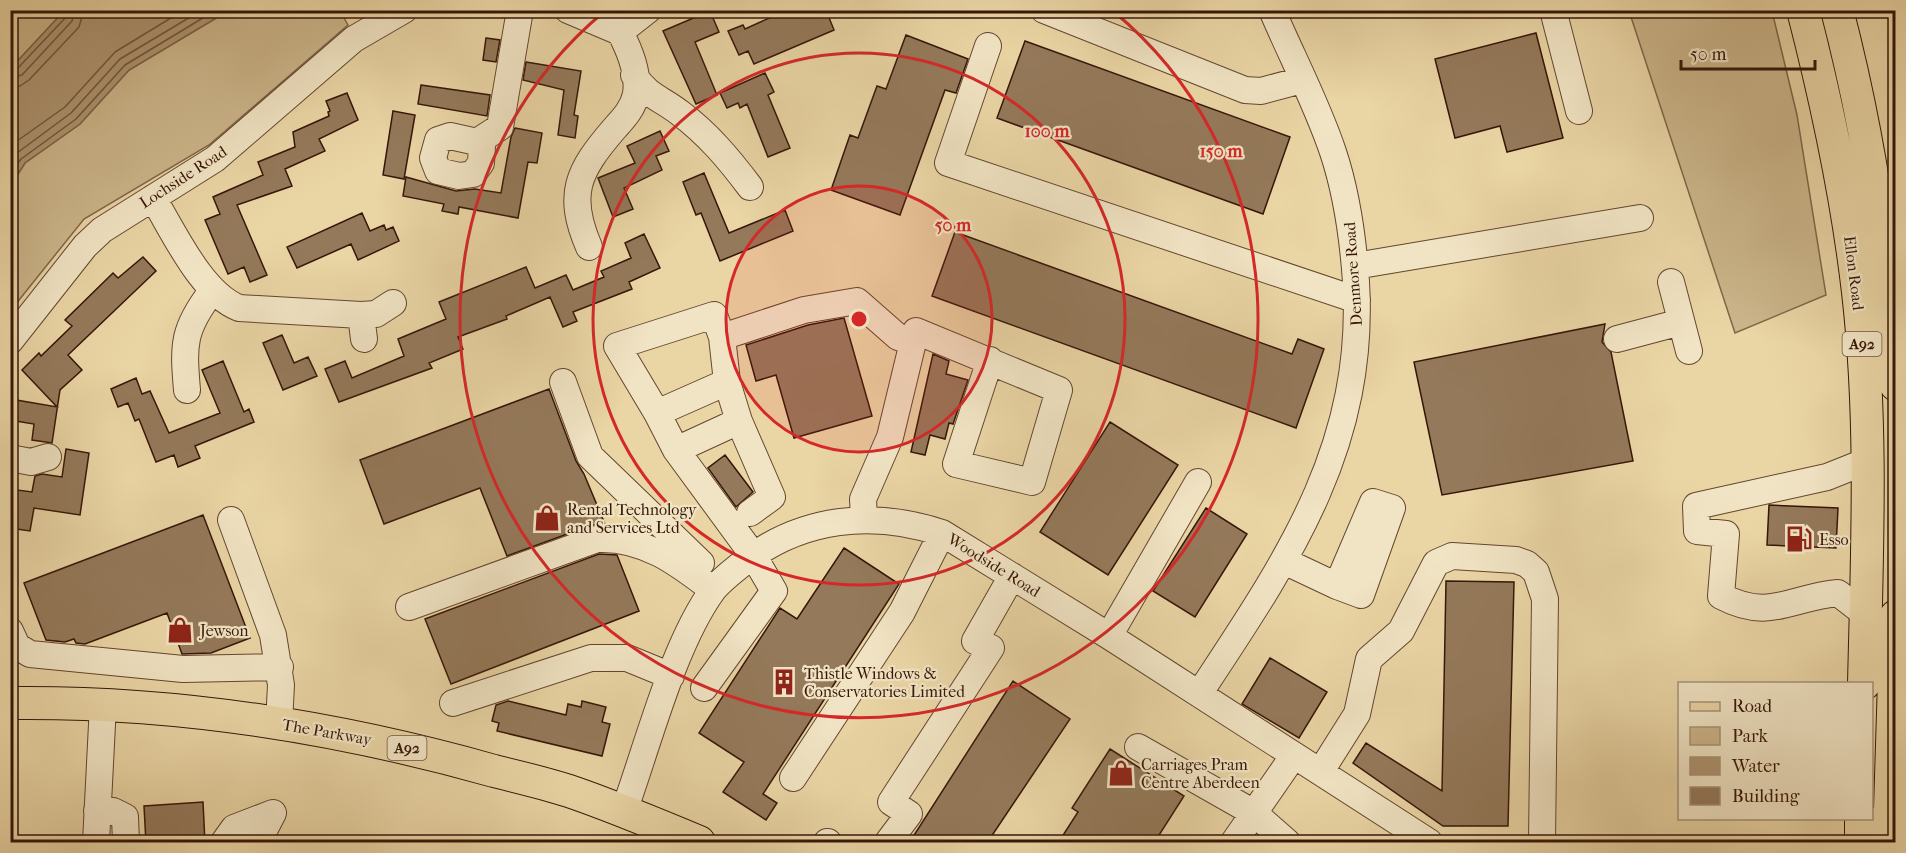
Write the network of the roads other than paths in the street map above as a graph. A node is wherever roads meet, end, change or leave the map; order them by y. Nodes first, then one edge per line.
1 (404, 10) edge
2 (520, 10) edge
3 (568, 10) edge
4 (648, 10) edge
5 (1044, 10) edge
6 (1272, 10) edge
7 (1553, 10) edge
8 (1803, 10) edge
9 (1837, 10) edge
10 (620, 32) junction
11 (988, 46) dead end
12 (634, 75) junction
13 (1302, 80) junction
14 (1580, 111) dead end
15 (477, 142) dead end
16 (750, 187) dead end
17 (153, 198) junction
18 (1640, 218) dead end
19 (589, 247) dead end
20 (1355, 266) junction
21 (1671, 282) dead end
22 (212, 291) junction
23 (1357, 300) junction
24 (393, 303) dead end
25 (1681, 322) junction
26 (722, 337) junction
27 (1617, 339) dead end
28 (10, 341) edge
29 (913, 342) junction
30 (1689, 351) dead end
31 (990, 360) junction
32 (563, 382) dead end
33 (727, 382) junction
34 (1896, 385) edge
35 (188, 390) dead end
36 (657, 413) junction
37 (739, 421) junction
38 (676, 450) junction
39 (48, 457) dead end
40 (10, 458) edge
41 (1867, 461) junction
42 (1198, 482) dead end
43 (750, 513) dead end
44 (864, 519) junction
45 (231, 520) dead end
46 (942, 533) junction
47 (753, 555) junction
48 (1284, 561) junction
49 (1012, 576) junction
50 (717, 586) junction
51 (1337, 586) dead end
52 (409, 607) dead end
53 (1881, 615) edge
54 (10, 631) edge
55 (1109, 636) junction
56 (280, 667) junction
57 (671, 676) junction
58 (1864, 682) edge
59 (704, 688) dead end
60 (1199, 694) junction
61 (10, 703) edge
62 (453, 703) dead end
63 (103, 705) junction
64 (279, 723) junction
65 (1138, 747) dead end
66 (1294, 755) junction
67 (1321, 771) junction
68 (793, 778) dead end
69 (97, 811) junction
70 (624, 811) junction
71 (1254, 813) junction
72 (1862, 820) edge
73 (96, 843) edge
74 (126, 843) edge
75 (224, 843) edge
76 (258, 843) edge
77 (699, 843) edge
78 (888, 843) edge
79 (1234, 843) edge
80 (1287, 843) edge
81 (1429, 843) edge
82 (1542, 843) edge
83 (1861, 843) edge
84 (1889, 843) edge

1 - 17 street, Lochside Road
2 - 15 street
3 - 10 street
4 - 10 street
5 - 13 street
6 - 13 street, Denmore Road
7 - 14 street
8 - 41 main road, Ellon Road / A92
9 - 34 main road, Ellon Road / A92
10 - 12 street
11 - 23 street
12 - 16 street
12 - 19 street
13 - 20 street, Denmore Road
17 - 22 street
17 - 28 street, Lochside Road
18 - 20 street
20 - 23 street, Denmore Road
21 - 25 street
22 - 24 street
22 - 35 street
23 - 48 street, Denmore Road
25 - 27 street
25 - 30 street
26 - 29 street
26 - 33 street
26 - 36 street
29 - 31 street
29 - 44 street
31 - 31 street
32 - 50 street
33 - 36 street
33 - 37 street
36 - 38 street
37 - 38 street
37 - 43 street
38 - 47 street
39 - 40 street
41 - 53 main road, Ellon Road / A92
41 - 53 street
42 - 55 street
44 - 46 street, Woodside Road
44 - 47 street, Woodside Road
45 - 56 street
46 - 49 street, Woodside Road
46 - 68 street
47 - 50 street, Woodside Road
47 - 59 street
48 - 51 street
48 - 60 street, Denmore Road
49 - 55 street, Woodside Road
49 - 78 street
50 - 52 street
50 - 57 street, Woodside Road
53 - 58 main road, Ellon Road / A92
53 - 84 main road, Ellon Road / A92
54 - 56 street
55 - 60 street, Woodside Road
56 - 64 street
57 - 62 street
57 - 70 street, Woodside Road
60 - 66 street, Woodside Road
61 - 63 main road, The Parkway / A92
63 - 64 main road, The Parkway / A92
63 - 69 street
64 - 70 main road, The Parkway / A92
65 - 71 street
66 - 67 street, Woodside Road
66 - 71 street
67 - 81 street, Woodside Road
67 - 82 street
69 - 73 street
69 - 74 street
70 - 77 main road, The Parkway / A92
71 - 79 street
71 - 80 street
72 - 83 main road
75 - 76 street

